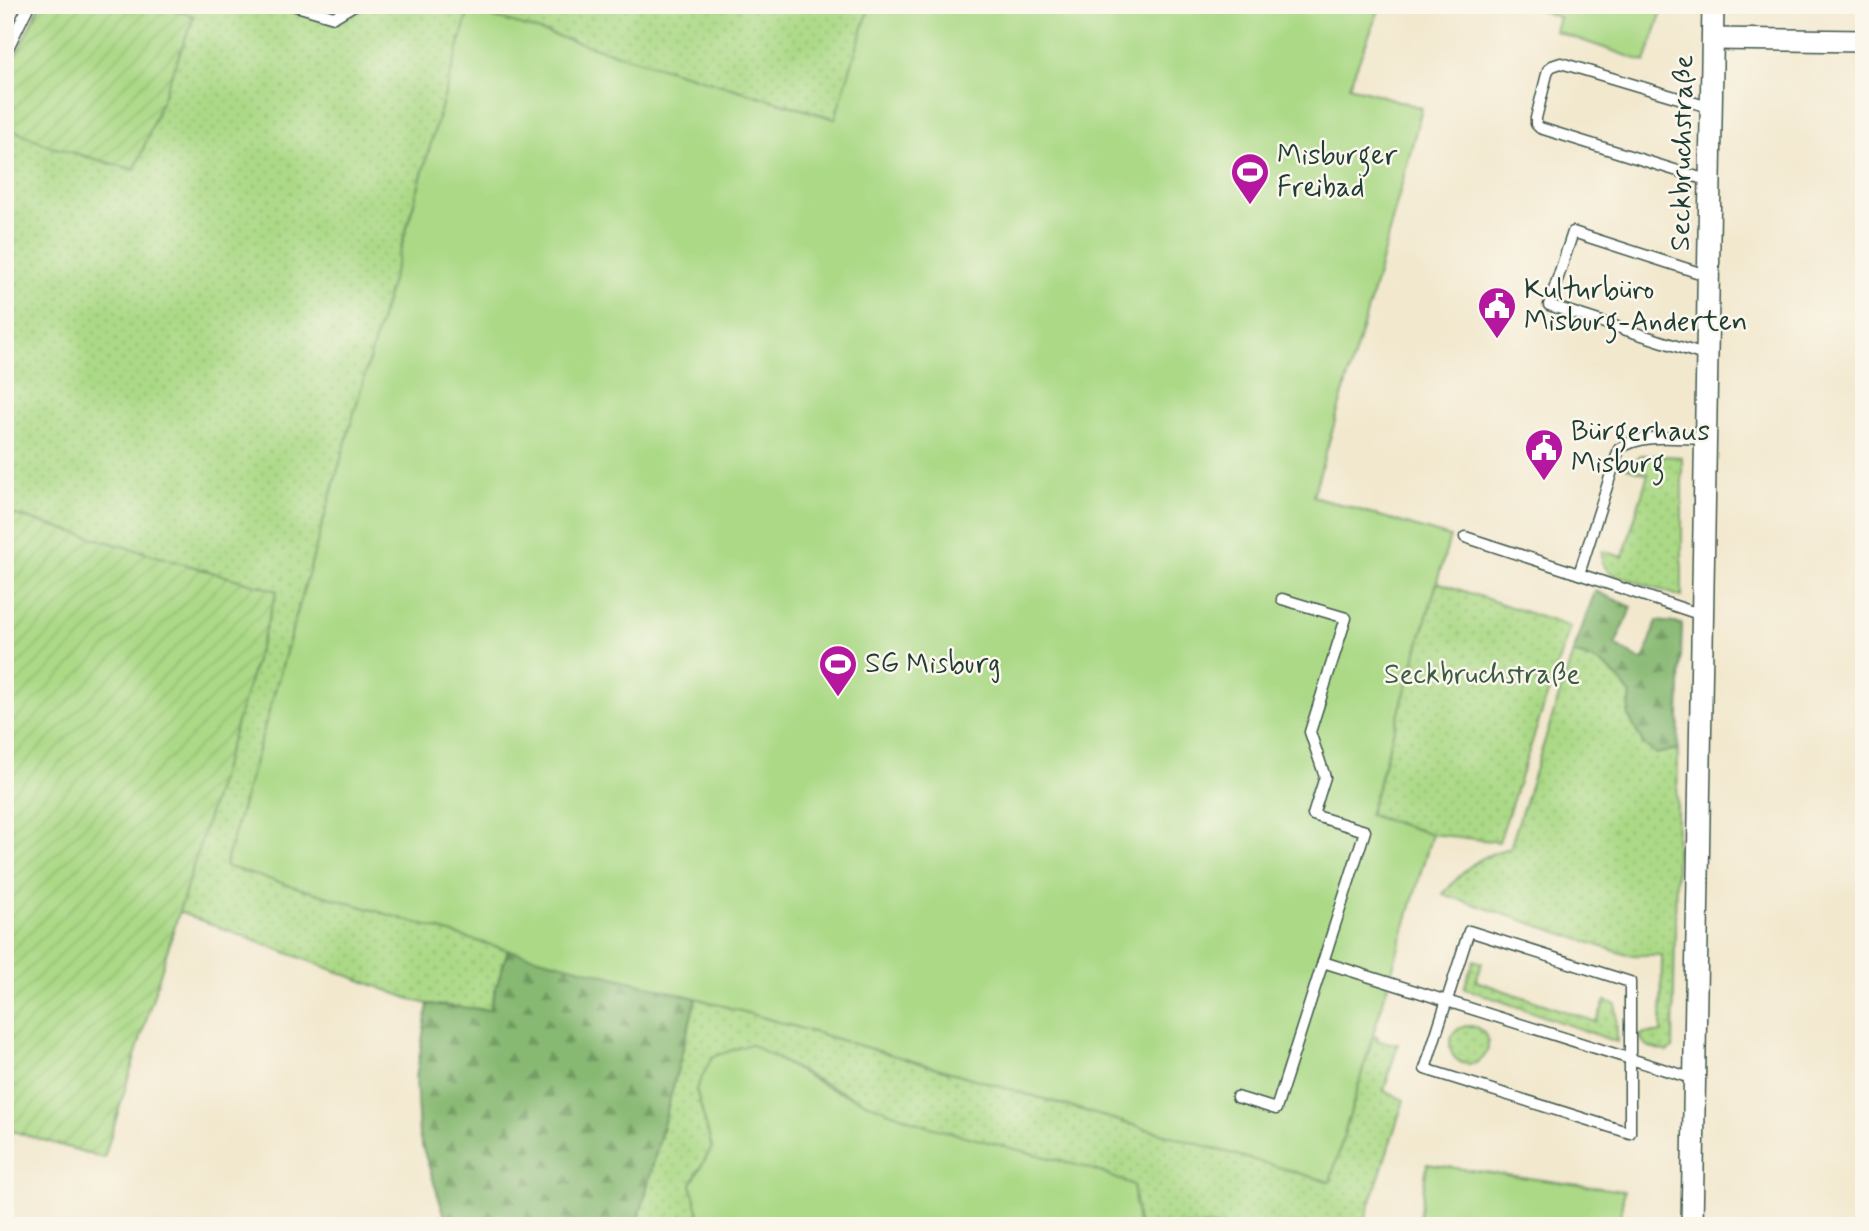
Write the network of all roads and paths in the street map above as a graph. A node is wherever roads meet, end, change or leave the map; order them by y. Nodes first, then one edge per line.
1 (29, 5) edge
2 (293, 5) edge
3 (355, 5) edge
4 (1713, 5) edge
5 (1713, 40) junction
6 (1864, 41) edge
7 (5, 54) edge
8 (1712, 108) junction
9 (1710, 181) junction
10 (1709, 276) junction
11 (1707, 356) junction
12 (1706, 439) junction
13 (1465, 537) dead end
14 (1578, 574) junction
15 (1282, 599) dead end
16 (1702, 615) junction
17 (1323, 962) junction
18 (1447, 1001) junction
19 (1630, 1059) junction
20 (1694, 1079) junction
21 (1237, 1097) dead end
22 (1692, 1226) edge

1 - 7 lane
2 - 3 lane
4 - 5 street, Seckbruchstraße
5 - 6 street
5 - 8 street, Seckbruchstraße
8 - 9 street, Seckbruchstraße
8 - 9 lane
9 - 10 street, Seckbruchstraße
10 - 11 street, Seckbruchstraße
10 - 11 lane
11 - 12 street, Seckbruchstraße
12 - 14 lane
12 - 16 street, Seckbruchstraße
13 - 14 lane
14 - 16 lane
15 - 17 lane
16 - 20 street, Seckbruchstraße
17 - 18 lane
17 - 21 lane
18 - 19 lane
18 - 19 lane
18 - 19 lane
19 - 20 lane
20 - 22 street, Seckbruchstraße

